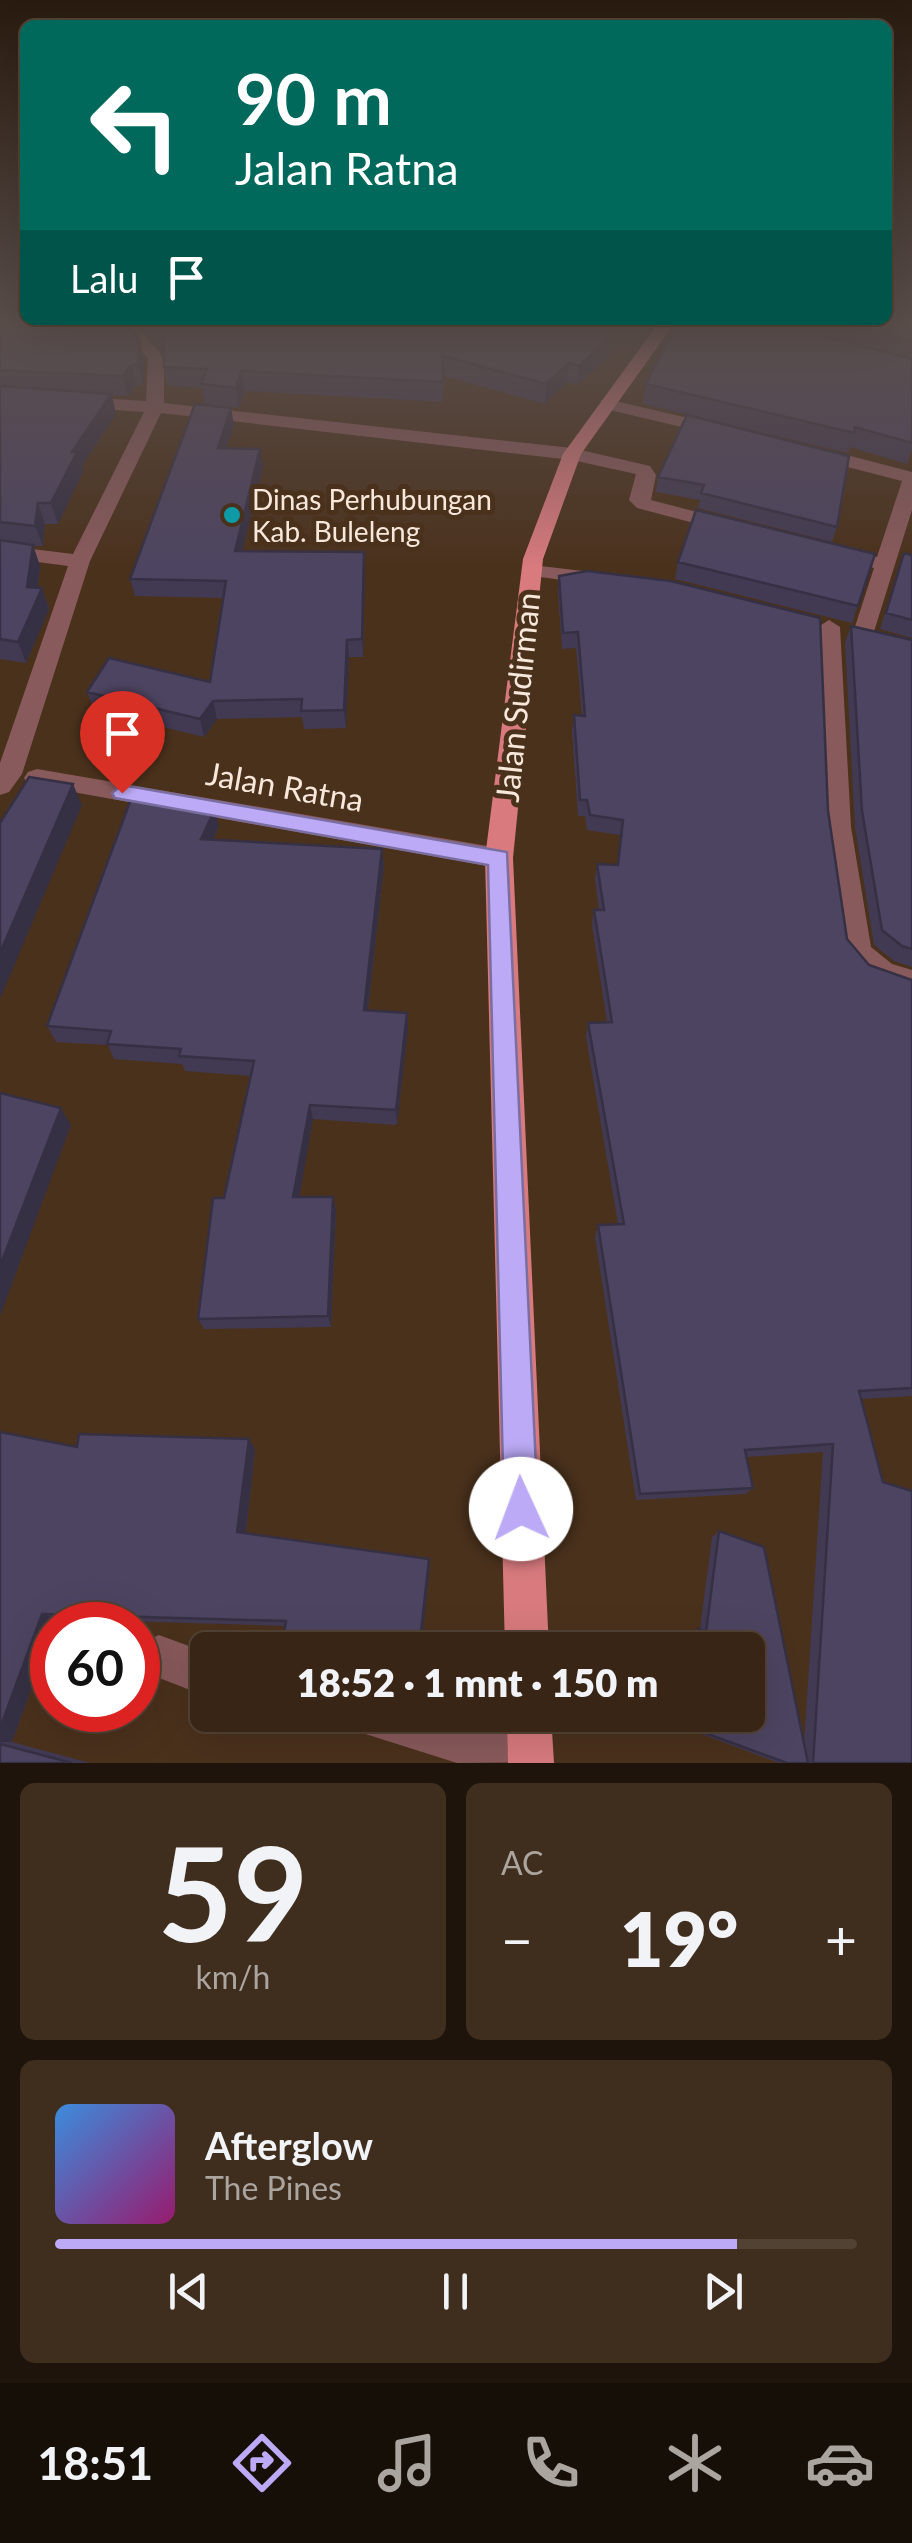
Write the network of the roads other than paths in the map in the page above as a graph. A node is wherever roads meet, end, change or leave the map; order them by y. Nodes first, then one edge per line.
1 (97, 403) edge
2 (154, 403) edge
3 (607, 404) joint
4 (154, 407) junction
5 (735, 434) edge
6 (790, 447) edge
7 (572, 454) junction
8 (912, 478) edge
9 (755, 533) edge
10 (811, 547) edge
11 (0, 550) edge
12 (80, 561) junction
13 (885, 565) junction
14 (532, 571) junction
15 (630, 583) edge
16 (3, 777) edge
17 (499, 858) junction
18 (912, 982) edge
19 (525, 1632) edge
20 (160, 1657) edge
21 (190, 1668) edge
22 (430, 1732) edge
23 (530, 1732) edge
24 (531, 1762) edge

1 - 4 street
2 - 4 street
3 - 5 street
3 - 7 main road, Jalan Sudirman
4 - 7 street
4 - 12 street
6 - 8 street
7 - 9 street
7 - 14 main road, Jalan Sudirman
8 - 13 street
10 - 13 street
11 - 12 street
12 - 16 street
13 - 18 street
14 - 15 street
14 - 17 main road, Jalan Sudirman
16 - 17 street, Jalan Ratna
17 - 19 main road, Jalan Sudirman
20 - 21 street
22 - 24 street
23 - 24 main road

